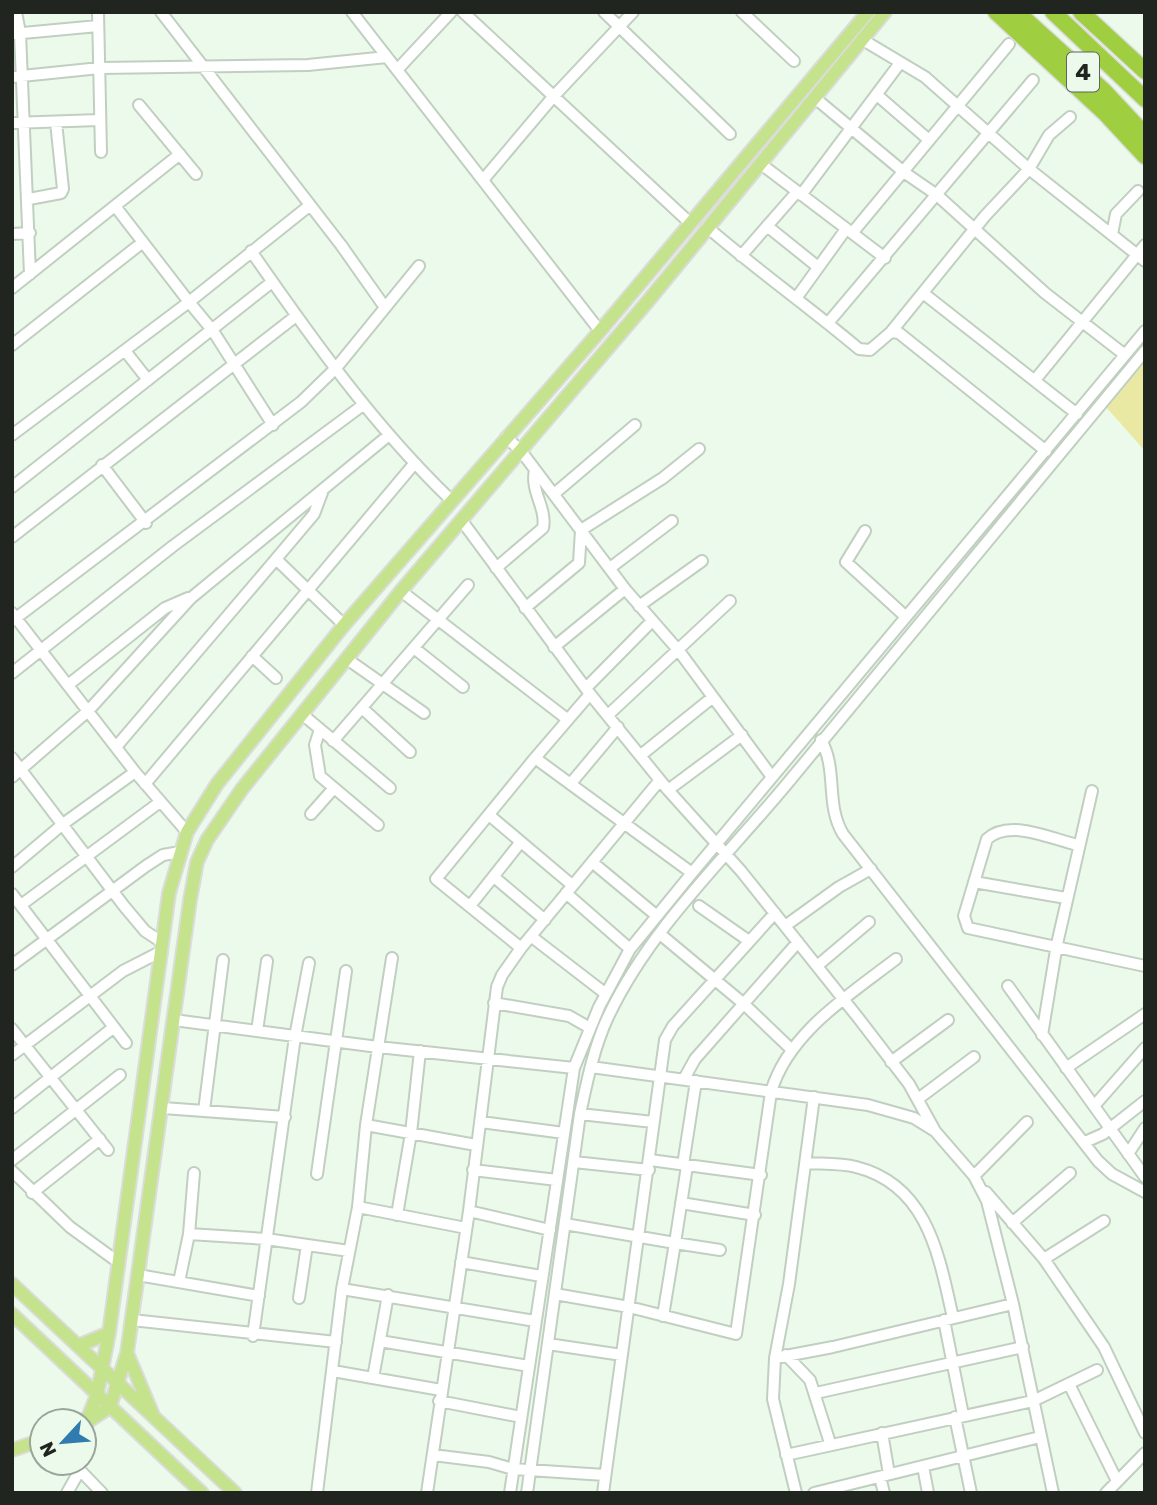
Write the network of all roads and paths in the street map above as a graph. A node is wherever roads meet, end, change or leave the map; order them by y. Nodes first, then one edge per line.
1 (16, 12) edge
2 (98, 12) edge
3 (161, 12) edge
4 (352, 12) edge
5 (451, 12) edge
6 (463, 12) edge
7 (604, 12) edge
8 (632, 12) edge
9 (742, 12) edge
10 (868, 12) edge
11 (886, 12) edge
12 (996, 12) edge
13 (1017, 12) edge
14 (1054, 12) edge
15 (1089, 15) edge
16 (99, 26) junction
17 (619, 26) junction
18 (16, 34) edge
19 (863, 40) junction
20 (1009, 44) dead end
21 (387, 57) junction
22 (794, 61) dead end
23 (900, 63) junction
24 (205, 66) junction
25 (100, 68) junction
26 (397, 70) junction
27 (1145, 71) edge
28 (17, 76) edge
29 (1033, 80) dead end
30 (877, 94) junction
31 (553, 97) junction
32 (815, 98) junction
33 (1145, 99) edge
34 (139, 106) dead end
35 (958, 106) junction
36 (1070, 117) dead end
37 (99, 120) junction
38 (56, 122) junction
39 (18, 123) edge
40 (851, 130) junction
41 (989, 132) junction
42 (730, 134) dead end
43 (1145, 135) edge
44 (929, 140) junction
45 (101, 152) dead end
46 (180, 154) junction
47 (1145, 156) edge
48 (761, 164) junction
49 (1029, 169) junction
50 (905, 173) junction
51 (196, 174) dead end
52 (482, 180) junction
53 (12, 190) edge
54 (1138, 191) dead end
55 (27, 194) junction
56 (799, 194) junction
57 (937, 195) junction
58 (115, 206) junction
59 (309, 206) junction
60 (690, 223) junction
61 (767, 226) junction
62 (707, 227) junction
63 (973, 230) junction
64 (850, 231) junction
65 (30, 233) junction
66 (12, 234) edge
67 (1112, 234) junction
68 (144, 242) junction
69 (251, 251) junction
70 (1142, 253) edge
71 (741, 256) junction
72 (886, 258) junction
73 (419, 266) dead end
74 (818, 267) junction
75 (30, 274) junction
76 (272, 282) junction
77 (12, 288) edge
78 (923, 293) junction
79 (797, 297) junction
80 (189, 302) junction
81 (384, 306) junction
82 (296, 316) junction
83 (828, 323) junction
84 (1083, 324) junction
85 (213, 331) junction
86 (600, 331) junction
87 (1145, 331) edge
88 (891, 332) junction
89 (12, 345) edge
90 (1145, 351) edge
91 (126, 352) junction
92 (1125, 355) junction
93 (233, 363) junction
94 (336, 368) junction
95 (148, 380) junction
96 (1035, 380) junction
97 (363, 405) junction
98 (1077, 414) junction
99 (273, 425) junction
100 (635, 425) dead end
101 (12, 435) edge
102 (389, 435) junction
103 (506, 437) junction
104 (699, 449) dead end
105 (1046, 451) junction
106 (521, 452) junction
107 (102, 464) junction
108 (414, 464) junction
109 (535, 470) junction
110 (12, 487) edge
111 (323, 489) junction
112 (554, 494) junction
113 (451, 500) junction
114 (462, 521) junction
115 (673, 521) dead end
116 (146, 523) junction
117 (582, 530) junction
118 (865, 531) dead end
119 (12, 537) edge
120 (276, 559) junction
121 (702, 561) dead end
122 (496, 568) junction
123 (610, 568) junction
124 (468, 585) dead end
125 (306, 589) junction
126 (625, 589) junction
127 (401, 590) junction
128 (191, 598) junction
129 (730, 601) dead end
130 (639, 606) junction
131 (525, 608) junction
132 (905, 616) junction
133 (14, 618) edge
134 (439, 619) junction
135 (652, 621) junction
136 (344, 625) junction
137 (554, 647) junction
138 (414, 648) junction
139 (41, 651) junction
140 (679, 651) junction
141 (252, 656) junction
142 (347, 659) junction
143 (12, 673) edge
144 (276, 678) dead end
145 (383, 684) junction
146 (68, 685) junction
147 (463, 687) dead end
148 (588, 691) junction
149 (713, 697) junction
150 (362, 708) junction
151 (88, 711) junction
152 (424, 713) dead end
153 (302, 714) junction
154 (608, 715) junction
155 (567, 719) junction
156 (618, 727) junction
157 (320, 729) junction
158 (742, 735) junction
159 (821, 740) junction
160 (333, 741) junction
161 (116, 747) junction
162 (410, 752) dead end
163 (641, 755) junction
164 (12, 758) edge
165 (535, 758) junction
166 (135, 772) junction
167 (17, 773) edge
168 (772, 777) junction
169 (660, 780) junction
170 (572, 782) junction
171 (145, 784) junction
172 (334, 788) junction
173 (390, 788) dead end
174 (668, 790) junction
175 (1092, 791) dead end
176 (160, 802) junction
177 (311, 814) dead end
178 (489, 815) junction
179 (626, 823) junction
180 (63, 824) junction
181 (377, 825) dead end
182 (187, 832) junction
183 (520, 843) junction
184 (716, 844) junction
185 (1078, 845) junction
186 (180, 852) junction
187 (725, 855) junction
188 (88, 858) junction
189 (592, 862) junction
190 (12, 867) edge
191 (871, 869) junction
192 (692, 873) junction
193 (494, 877) junction
194 (974, 882) junction
195 (569, 889) junction
196 (111, 890) junction
197 (12, 894) edge
198 (1066, 898) junction
199 (21, 905) junction
200 (470, 906) junction
201 (699, 906) dead end
202 (775, 913) junction
203 (657, 916) junction
204 (545, 920) junction
205 (869, 922) dead end
206 (785, 926) junction
207 (660, 934) junction
208 (532, 937) junction
209 (47, 939) junction
210 (749, 941) junction
211 (798, 942) junction
212 (1057, 944) junction
213 (162, 947) junction
214 (521, 948) junction
215 (630, 949) junction
216 (392, 958) dead end
217 (896, 959) dead end
218 (223, 960) dead end
219 (267, 961) dead end
220 (309, 963) dead end
221 (12, 965) edge
222 (1145, 966) edge
223 (817, 967) junction
224 (346, 971) dead end
225 (714, 980) junction
226 (1008, 986) dead end
227 (606, 994) junction
228 (90, 995) junction
229 (842, 1000) junction
230 (494, 1003) junction
231 (744, 1003) junction
232 (1145, 1014) edge
233 (174, 1020) junction
234 (948, 1020) dead end
235 (215, 1025) junction
236 (114, 1027) junction
237 (590, 1028) junction
238 (12, 1029) edge
239 (257, 1031) junction
240 (1042, 1035) junction
241 (295, 1037) junction
242 (335, 1041) junction
243 (127, 1043) dead end
244 (24, 1045) junction
245 (378, 1047) junction
246 (1145, 1048) edge
247 (792, 1050) junction
248 (420, 1051) junction
249 (12, 1055) edge
250 (974, 1057) dead end
251 (488, 1058) junction
252 (891, 1062) junction
253 (591, 1067) junction
254 (575, 1068) junction
255 (1066, 1068) junction
256 (50, 1075) junction
257 (120, 1075) dead end
258 (658, 1077) junction
259 (690, 1080) junction
260 (771, 1093) junction
261 (814, 1097) junction
262 (918, 1099) junction
263 (1145, 1101) edge
264 (1094, 1106) junction
265 (12, 1108) edge
266 (75, 1108) junction
267 (163, 1108) junction
268 (204, 1111) junction
269 (580, 1114) junction
270 (285, 1117) junction
271 (481, 1122) junction
272 (653, 1122) junction
273 (1027, 1122) dead end
274 (366, 1125) junction
275 (1145, 1128) edge
276 (1110, 1129) junction
277 (935, 1130) junction
278 (411, 1133) junction
279 (564, 1133) junction
280 (100, 1139) junction
281 (1085, 1142) junction
282 (476, 1145) junction
283 (108, 1150) dead end
284 (1128, 1154) junction
285 (12, 1160) edge
286 (573, 1162) junction
287 (807, 1163) junction
288 (650, 1165) junction
289 (685, 1165) junction
290 (473, 1170) junction
291 (12, 1171) edge
292 (194, 1173) dead end
293 (1070, 1173) dead end
294 (317, 1174) dead end
295 (761, 1175) junction
296 (974, 1176) junction
297 (1145, 1177) edge
298 (557, 1180) junction
299 (982, 1187) junction
300 (1145, 1192) edge
301 (32, 1193) junction
302 (681, 1203) junction
303 (358, 1207) junction
304 (469, 1212) junction
305 (397, 1215) junction
306 (755, 1215) junction
307 (1104, 1220) dead end
308 (1012, 1223) junction
309 (565, 1224) junction
310 (466, 1228) junction
311 (550, 1230) junction
312 (189, 1234) junction
313 (638, 1237) junction
314 (266, 1239) junction
315 (675, 1243) junction
316 (307, 1245) junction
317 (720, 1250) dead end
318 (349, 1251) junction
319 (1044, 1259) junction
320 (118, 1262) junction
321 (461, 1262) junction
322 (138, 1275) junction
323 (541, 1276) junction
324 (179, 1282) junction
325 (12, 1284) edge
326 (342, 1289) junction
327 (555, 1294) junction
328 (388, 1295) junction
329 (259, 1296) junction
330 (299, 1298) dead end
331 (1013, 1304) junction
332 (453, 1307) junction
333 (629, 1307) junction
334 (12, 1314) edge
335 (663, 1315) junction
336 (949, 1319) junction
337 (132, 1320) junction
338 (535, 1321) junction
339 (109, 1332) junction
340 (253, 1336) junction
341 (380, 1341) junction
342 (336, 1342) junction
343 (548, 1344) junction
344 (78, 1346) junction
345 (1023, 1347) junction
346 (127, 1353) junction
347 (446, 1354) junction
348 (622, 1355) junction
349 (786, 1355) junction
350 (775, 1357) junction
351 (953, 1363) junction
352 (528, 1366) junction
353 (102, 1370) junction
354 (1097, 1370) dead end
355 (333, 1371) junction
356 (373, 1378) junction
357 (83, 1380) junction
358 (1069, 1384) junction
359 (118, 1386) junction
360 (816, 1393) junction
361 (97, 1395) junction
362 (440, 1395) junction
363 (1033, 1401) junction
364 (86, 1407) edge
365 (93, 1407) edge
366 (110, 1407) junction
367 (98, 1414) edge
368 (959, 1416) junction
369 (521, 1417) junction
370 (98, 1420) edge
371 (123, 1420) junction
372 (156, 1422) junction
373 (882, 1433) junction
374 (1145, 1433) edge
375 (1040, 1437) junction
376 (830, 1443) junction
377 (1145, 1452) edge
378 (433, 1455) junction
379 (786, 1455) junction
380 (963, 1456) junction
381 (923, 1466) junction
382 (513, 1469) junction
383 (530, 1471) junction
384 (605, 1475) junction
385 (885, 1476) junction
386 (87, 1477) edge
387 (1117, 1481) junction
388 (102, 1493) edge
389 (202, 1493) edge
390 (234, 1493) edge
391 (317, 1493) edge
392 (428, 1493) edge
393 (510, 1493) edge
394 (527, 1493) edge
395 (603, 1493) edge
396 (796, 1493) edge
397 (814, 1493) edge
398 (884, 1493) edge
399 (928, 1493) edge
400 (971, 1493) edge
401 (1053, 1493) edge
402 (1107, 1493) edge

1 - 18 street
2 - 16 street
3 - 24 street
4 - 21 street
5 - 26 street
6 - 31 street
7 - 17 street
8 - 17 street
9 - 22 street
10 - 60 main road
11 - 19 main road
12 - 47 highway
13 - 43 highway, 4
14 - 33 highway, 4
15 - 27 highway
16 - 18 street
16 - 25 street
17 - 31 street
17 - 42 street
18 - 28 street
19 - 23 street
19 - 32 main road
20 - 35 street
21 - 24 street
21 - 26 street
23 - 30 street
23 - 35 street
24 - 25 street
24 - 59 street
25 - 28 street
25 - 37 street
26 - 52 street
28 - 39 street
29 - 41 street
30 - 40 street
30 - 44 street
31 - 52 street
31 - 60 street
32 - 40 street
32 - 48 main road
34 - 46 street
35 - 41 street
35 - 44 street
36 - 49 street
37 - 38 street
37 - 45 street
38 - 39 street
38 - 55 street
39 - 55 street
40 - 50 street
40 - 56 street
41 - 49 street
41 - 57 street
44 - 50 street
46 - 51 street
46 - 58 street
48 - 56 street
48 - 62 main road
49 - 63 street
49 - 67 street
50 - 57 street
50 - 64 street
52 - 86 street
53 - 55 street
54 - 67 street
55 - 65 street
56 - 61 street
56 - 64 street
57 - 63 street
57 - 72 street
58 - 68 street
58 - 75 street
59 - 69 street
59 - 81 street
60 - 86 main road
61 - 71 street
61 - 74 street
62 - 71 street
62 - 106 main road
63 - 78 street
63 - 84 street
64 - 72 street
64 - 74 street
65 - 66 street
65 - 75 street
67 - 70 street
68 - 80 street
68 - 89 street
69 - 76 street
69 - 80 street
70 - 84 street
71 - 79 street
72 - 83 street
73 - 81 street
74 - 79 street
75 - 77 street
76 - 82 street
76 - 85 street
78 - 88 street
78 - 96 street
79 - 83 street
80 - 85 street
80 - 91 street
81 - 94 street
82 - 93 street
82 - 94 street
83 - 88 street
84 - 92 street
84 - 96 street
85 - 93 street
85 - 95 street
86 - 103 main road
87 - 92 street
88 - 105 street
90 - 159 street
91 - 95 street
91 - 101 street
92 - 98 street
93 - 99 street
93 - 107 street
94 - 97 street
94 - 99 street
95 - 110 street
96 - 98 street
97 - 102 street
97 - 139 street
98 - 105 street
99 - 116 street
100 - 112 street
102 - 108 street
102 - 111 street
103 - 106 street
103 - 113 main road
104 - 117 street
105 - 132 street
106 - 109 street
106 - 114 main road
107 - 116 street
107 - 119 street
108 - 113 street
108 - 125 street
109 - 112 street
109 - 122 street
111 - 120 street
111 - 128 street
112 - 117 street
113 - 136 main road
114 - 122 street
114 - 127 main road
115 - 123 street
116 - 133 street
117 - 123 street
117 - 131 street
118 - 132 street
120 - 125 street
120 - 161 street
121 - 130 street
122 - 131 street
123 - 126 street
124 - 134 street
125 - 136 street
125 - 141 street
126 - 130 street
126 - 137 street
127 - 134 street
127 - 142 main road
128 - 146 street
128 - 151 street
129 - 140 street
130 - 135 street
131 - 137 street
132 - 168 street
133 - 139 street
134 - 138 street
134 - 155 street
135 - 140 street
135 - 148 street
136 - 182 main road
137 - 148 street
138 - 145 street
138 - 147 street
139 - 143 street
139 - 146 street
140 - 149 street
140 - 154 street
141 - 144 street
141 - 171 street
142 - 145 street
142 - 153 main road
145 - 150 street
145 - 152 street
146 - 151 street
148 - 154 street
148 - 155 street
149 - 158 street
149 - 163 street
150 - 160 street
150 - 162 street
151 - 161 street
151 - 167 street
153 - 157 street
153 - 233 main road
154 - 156 street
155 - 165 street
156 - 163 street
156 - 170 street
157 - 160 street
157 - 172 street
158 - 168 street
158 - 174 street
159 - 187 street
159 - 191 street
160 - 173 street
161 - 166 street
163 - 169 street
164 - 167 street
165 - 170 street
165 - 178 street
166 - 171 street
166 - 180 street
167 - 180 street
168 - 184 street
169 - 174 street
169 - 179 street
170 - 179 street
171 - 176 street
172 - 177 street
172 - 181 street
174 - 184 street
175 - 185 street
176 - 182 street
176 - 188 street
178 - 183 street
178 - 200 street
179 - 189 street
179 - 192 street
180 - 188 street
180 - 190 street
182 - 186 main road
183 - 193 street
183 - 195 street
184 - 187 street
184 - 192 street
185 - 194 street
185 - 198 street
186 - 196 street
186 - 213 main road
187 - 202 street
187 - 207 street
188 - 196 street
188 - 199 street
189 - 195 street
189 - 203 street
191 - 206 street
191 - 281 street
192 - 203 street
193 - 200 street
193 - 204 street
194 - 198 street
194 - 212 street
195 - 204 street
195 - 215 street
196 - 209 street
196 - 213 street
197 - 199 street
198 - 212 street
199 - 209 street
200 - 214 street
201 - 210 street
202 - 206 street
202 - 210 street
203 - 215 street
204 - 208 street
205 - 223 street
206 - 211 street
207 - 225 street
207 - 253 street
208 - 214 street
208 - 227 street
209 - 221 street
209 - 228 street
210 - 225 street
211 - 223 street
211 - 231 street
212 - 222 street
212 - 240 street
213 - 228 street
213 - 320 main road
214 - 230 street
215 - 227 street
216 - 245 street
217 - 229 street
218 - 235 street
219 - 239 street
220 - 241 street
223 - 229 street
224 - 242 street
225 - 231 street
225 - 258 street
226 - 240 street
227 - 237 street
228 - 236 street
228 - 244 street
229 - 247 street
229 - 252 street
230 - 237 street
230 - 251 street
231 - 247 street
231 - 259 street
232 - 255 street
233 - 235 street
233 - 267 main road
234 - 252 street
235 - 239 street
235 - 268 street
236 - 243 street
236 - 256 street
237 - 254 street
238 - 244 street
239 - 241 street
240 - 255 street
241 - 242 street
241 - 270 street
242 - 245 street
242 - 294 street
244 - 249 street
244 - 256 street
245 - 248 street
245 - 274 street
246 - 264 street
247 - 260 street
248 - 251 street
248 - 278 street
250 - 262 street
251 - 254 street
251 - 271 street
252 - 262 street
253 - 258 street
253 - 269 street
254 - 279 street
255 - 264 street
256 - 265 street
256 - 266 street
257 - 266 street
258 - 259 street
258 - 272 street
259 - 260 street
259 - 289 street
260 - 261 street
260 - 295 street
261 - 277 street
261 - 287 street
262 - 277 street
263 - 276 street
264 - 276 street
266 - 280 street
266 - 285 street
267 - 268 street
267 - 322 main road
268 - 270 street
269 - 272 street
269 - 286 street
270 - 314 street
271 - 279 street
271 - 282 street
272 - 288 street
273 - 296 street
274 - 278 street
274 - 303 street
275 - 284 street
276 - 281 street
276 - 284 street
277 - 296 street
278 - 282 street
278 - 305 street
279 - 298 street
280 - 283 street
280 - 301 street
281 - 300 street
282 - 290 street
284 - 297 street
286 - 288 street
286 - 309 street
287 - 336 street
287 - 350 street
288 - 289 street
288 - 313 street
289 - 295 street
289 - 302 street
290 - 298 street
290 - 304 street
291 - 301 street
292 - 312 street
293 - 308 street
295 - 306 street
296 - 299 street
298 - 311 street
299 - 308 street
299 - 331 street
301 - 320 street
302 - 306 street
302 - 315 street
303 - 305 street
303 - 318 street
304 - 310 street
304 - 311 street
305 - 310 street
306 - 335 street
307 - 319 street
308 - 319 street
309 - 313 street
309 - 327 street
310 - 321 street
311 - 323 street
312 - 314 street
312 - 324 street
313 - 315 street
313 - 333 street
314 - 316 street
314 - 329 street
315 - 317 street
315 - 335 street
316 - 318 street
316 - 330 street
318 - 326 street
319 - 374 street
320 - 339 main road
321 - 323 street
321 - 332 street
322 - 324 street
322 - 337 main road
323 - 338 street
324 - 329 street
325 - 344 main road
326 - 328 street
326 - 342 street
327 - 333 street
327 - 343 street
328 - 332 street
328 - 341 street
329 - 340 street
331 - 336 street
331 - 345 street
332 - 338 street
332 - 347 street
333 - 335 street
333 - 348 street
334 - 357 main road
336 - 349 street
336 - 351 street
337 - 340 street
337 - 346 main road
338 - 352 street
339 - 344 main road
339 - 353 main road
340 - 342 street
341 - 347 street
341 - 356 street
342 - 355 street
343 - 348 street
343 - 383 street
344 - 353 main road
345 - 351 street
345 - 363 street
346 - 359 main road
346 - 372 main road
347 - 352 street
347 - 362 street
348 - 384 street
349 - 350 street
349 - 360 street
350 - 379 street
351 - 360 street
351 - 368 street
352 - 369 street
353 - 359 main road
353 - 361 main road
354 - 358 street
355 - 356 street
355 - 391 street
356 - 362 street
357 - 361 main road
357 - 364 main road
358 - 363 street
358 - 387 street
359 - 366 main road
359 - 372 main road
360 - 376 street
361 - 365 main road
361 - 366 main road
362 - 369 street
362 - 378 street
363 - 368 street
363 - 375 street
366 - 367 main road
366 - 371 main road
368 - 373 street
368 - 380 street
369 - 382 street
370 - 371 main road
371 - 389 main road
372 - 390 main road
373 - 376 street
373 - 385 street
375 - 380 street
375 - 401 street
376 - 379 street
377 - 387 street
378 - 382 street
378 - 392 street
379 - 396 street
380 - 381 street
380 - 400 street
381 - 385 street
381 - 399 street
382 - 383 street
382 - 393 street
383 - 384 street
383 - 394 street
384 - 395 street
385 - 397 street
385 - 398 street
386 - 388 street
387 - 402 street

